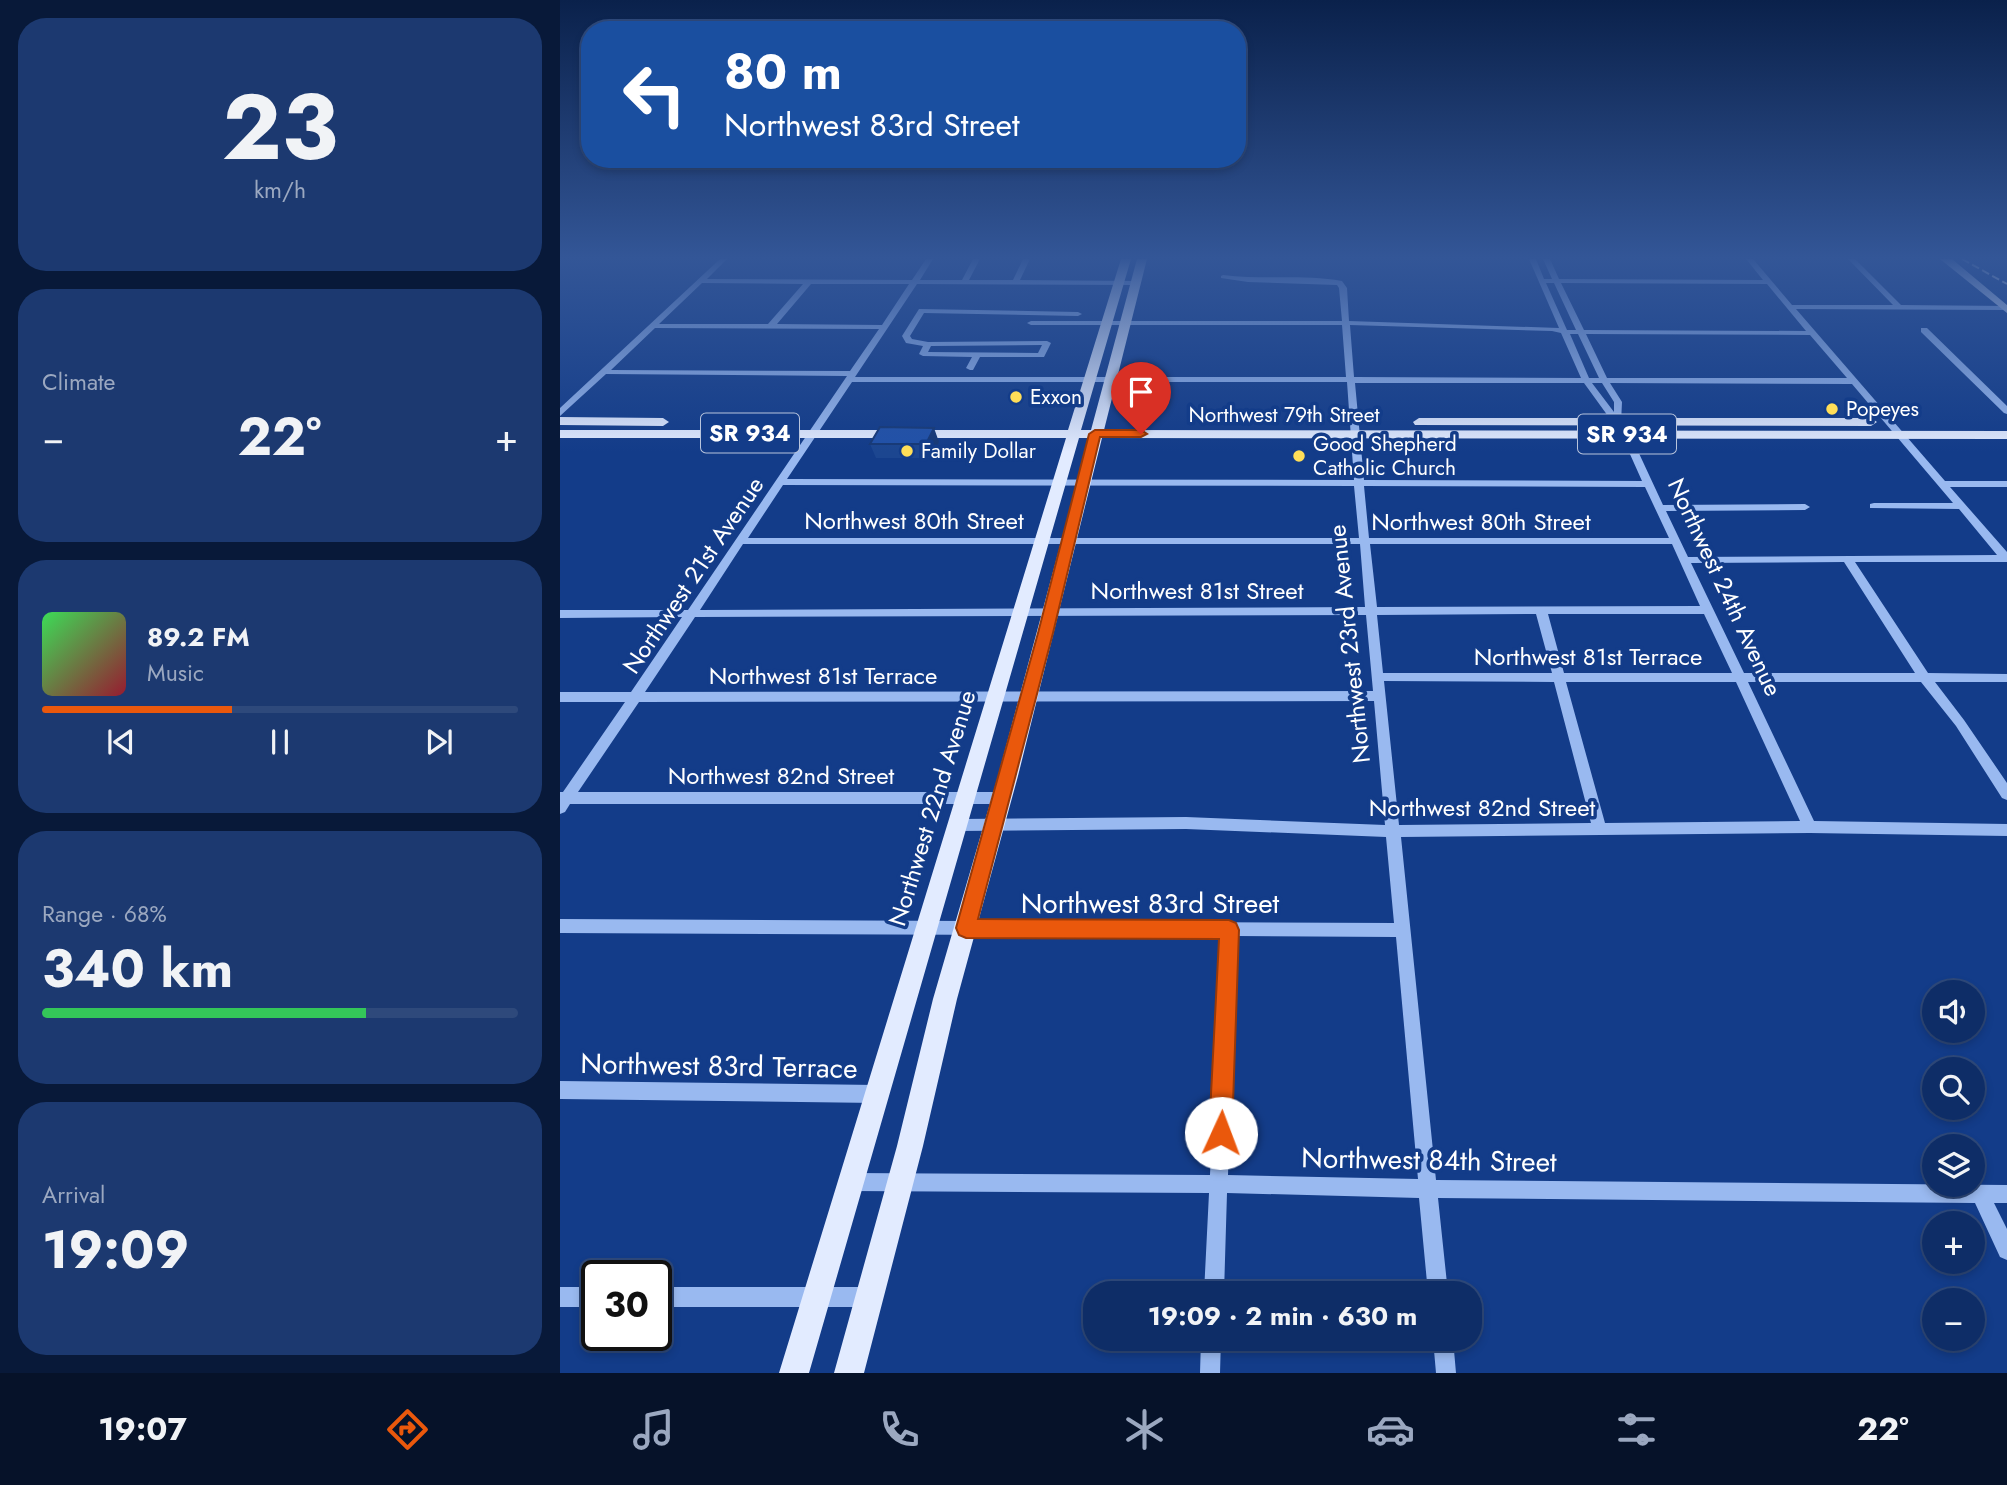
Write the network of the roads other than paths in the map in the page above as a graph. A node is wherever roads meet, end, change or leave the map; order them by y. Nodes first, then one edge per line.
1 (655, 323) edge
2 (773, 323) edge
3 (888, 323) edge
4 (914, 323) edge
5 (1030, 323) edge
6 (1107, 323) edge
7 (1125, 323) edge
8 (1561, 323) edge
9 (1576, 323) edge
10 (1804, 323) edge
11 (652, 326) junction
12 (771, 326) junction
13 (1124, 326) junction
14 (1347, 326) junction
15 (885, 327) junction
16 (1106, 327) junction
17 (1924, 330) dead end
18 (1027, 332) junction
19 (1565, 332) junction
20 (1580, 332) junction
21 (1812, 333) junction
22 (928, 344) junction
23 (978, 354) junction
24 (970, 368) dead end
25 (604, 372) junction
26 (851, 376) junction
27 (978, 380) joint
28 (1090, 380) junction
29 (1110, 380) junction
30 (1350, 380) junction
31 (1586, 380) junction
32 (1604, 380) junction
33 (1854, 381) junction
34 (2007, 411) edge
35 (560, 414) edge
36 (1618, 421) junction
37 (560, 422) edge
38 (672, 422) junction
39 (1274, 422) junction
40 (1753, 422) junction
41 (1889, 422) junction
42 (2007, 423) edge
43 (816, 428) junction
44 (1075, 428) junction
45 (1097, 428) junction
46 (1354, 428) junction
47 (1487, 428) junction
48 (560, 434) edge
49 (661, 434) junction
50 (1214, 434) junction
51 (1625, 435) junction
52 (1761, 435) junction
53 (1899, 435) junction
54 (2007, 435) edge
55 (780, 482) junction
56 (1061, 482) junction
57 (1083, 482) junction
58 (1359, 484) junction
59 (1649, 484) junction
60 (1943, 484) junction
61 (2007, 484) edge
62 (1874, 506) dead end
63 (1961, 506) junction
64 (1805, 507) dead end
65 (1660, 509) junction
66 (740, 541) junction
67 (1043, 541) junction
68 (1068, 541) junction
69 (1676, 541) junction
70 (1366, 542) junction
71 (1993, 543) junction
72 (2007, 543) edge
73 (2007, 559) edge
74 (1684, 560) junction
75 (1848, 560) junction
76 (1708, 610) junction
77 (1051, 611) junction
78 (1373, 611) junction
79 (1541, 611) junction
80 (1022, 612) junction
81 (694, 613) junction
82 (560, 614) edge
83 (1558, 676) junction
84 (1740, 676) junction
85 (1379, 677) junction
86 (1924, 677) junction
87 (2007, 678) edge
88 (636, 696) junction
89 (997, 696) junction
90 (1029, 696) junction
91 (1380, 696) junction
92 (560, 697) edge
93 (2007, 794) edge
94 (1002, 798) junction
95 (966, 799) junction
96 (562, 802) edge
97 (958, 825) junction
98 (994, 825) junction
99 (1810, 827) junction
100 (2007, 830) edge
101 (1393, 831) junction
102 (1600, 831) junction
103 (560, 926) edge
104 (927, 928) junction
105 (966, 928) junction
106 (1229, 930) junction
107 (1403, 930) junction
108 (560, 1090) edge
109 (877, 1094) junction
110 (851, 1182) junction
111 (900, 1183) junction
112 (1219, 1184) junction
113 (1428, 1189) junction
114 (1922, 1193) edge
115 (1985, 1194) edge
116 (2007, 1194) edge
117 (1981, 1197) edge
118 (2007, 1250) edge
119 (1214, 1281) edge
120 (1437, 1281) edge
121 (560, 1297) edge
122 (581, 1297) edge
123 (672, 1297) edge
124 (816, 1297) junction
125 (869, 1297) junction
126 (1211, 1351) edge
127 (1444, 1351) edge
128 (793, 1373) edge
129 (849, 1373) edge
130 (1210, 1373) edge
131 (1446, 1373) edge

1 - 11 street
2 - 12 street
3 - 15 street, Northwest 21st Avenue
4 - 22 street
5 - 18 street
6 - 16 main road, Northwest 22nd Avenue
7 - 13 main road
8 - 19 street, Northwest 24th Avenue
9 - 20 street
10 - 21 street
11 - 12 street
11 - 25 street
12 - 15 street
13 - 14 street
13 - 16 street
13 - 29 main road
14 - 19 street
14 - 30 street, Northwest 23rd Avenue
15 - 26 street, Northwest 21st Avenue
16 - 18 street
16 - 28 main road, Northwest 22nd Avenue
17 - 34 street
18 - 22 street
18 - 23 street
19 - 20 street
19 - 31 street, Northwest 24th Avenue
20 - 21 street
20 - 32 street
21 - 33 street
22 - 23 street
23 - 24 street
25 - 26 street
25 - 35 street
26 - 27 street
26 - 43 street, Northwest 21st Avenue
27 - 28 street
28 - 29 street
28 - 44 main road, Northwest 22nd Avenue
29 - 30 street
29 - 45 main road
30 - 31 street
30 - 46 street, Northwest 23rd Avenue
31 - 32 street
31 - 36 street, Northwest 24th Avenue
32 - 33 street
32 - 36 street
33 - 41 street
36 - 40 main road, Northwest 79th Street / SR 934
36 - 47 main road, Northwest 79th Street / SR 934
36 - 51 street, Northwest 24th Avenue
37 - 38 main road, Northwest 79th Street / SR 934
38 - 43 main road, Northwest 79th Street / SR 934
38 - 49 main road
39 - 45 main road, Northwest 79th Street / SR 934
39 - 46 main road, Northwest 79th Street / SR 934
39 - 50 main road
40 - 41 main road, Northwest 79th Street / SR 934
40 - 52 main road
41 - 42 main road, Northwest 79th Street / SR 934
41 - 53 street
43 - 44 main road, Northwest 79th Street / SR 934
43 - 49 main road, Northwest 79th Street / SR 934
43 - 55 street, Northwest 21st Avenue
44 - 45 main road, Northwest 79th Street / SR 934
44 - 56 main road, Northwest 22nd Avenue
45 - 50 main road, Northwest 79th Street / SR 934
45 - 57 main road
46 - 47 main road, Northwest 79th Street / SR 934
46 - 50 main road, Northwest 79th Street / SR 934
46 - 58 street, Northwest 23rd Avenue
47 - 51 main road, Northwest 79th Street / SR 934
48 - 49 main road, Northwest 79th Street / SR 934
51 - 52 main road, Northwest 79th Street / SR 934
51 - 59 street, Northwest 24th Avenue
52 - 53 main road, Northwest 79th Street / SR 934
53 - 54 main road, Northwest 79th Street / SR 934
53 - 60 street
55 - 56 street
55 - 66 street, Northwest 21st Avenue
56 - 57 street
56 - 67 main road, Northwest 22nd Avenue
57 - 58 street
57 - 68 main road
58 - 59 street
58 - 70 street, Northwest 23rd Avenue
59 - 65 street, Northwest 24th Avenue
60 - 61 street
60 - 63 street
62 - 63 street
63 - 71 street
64 - 65 street
65 - 69 street, Northwest 24th Avenue
66 - 67 street, Northwest 80th Street
66 - 81 street, Northwest 21st Avenue
67 - 68 street, Northwest 80th Street
67 - 80 main road, Northwest 22nd Avenue
68 - 70 street, Northwest 80th Street
68 - 77 main road
69 - 70 street, Northwest 80th Street
69 - 74 street, Northwest 24th Avenue
70 - 78 street, Northwest 23rd Avenue
71 - 72 street
71 - 73 street
73 - 75 street
74 - 75 street
74 - 76 street, Northwest 24th Avenue
75 - 86 street
76 - 79 street, Northwest 81st Street
76 - 84 street, Northwest 24th Avenue
77 - 78 street, Northwest 81st Street
77 - 80 street, Northwest 81st Street
77 - 90 main road
78 - 79 street, Northwest 81st Street
78 - 85 street, Northwest 23rd Avenue
79 - 83 street
80 - 81 street, Northwest 81st Street
80 - 89 main road, Northwest 22nd Avenue
81 - 82 street, Northwest 81st Street
81 - 88 street, Northwest 21st Avenue
83 - 84 street, Northwest 81st Terrace
83 - 85 street, Northwest 81st Terrace
83 - 102 street
84 - 86 street, Northwest 81st Terrace
84 - 99 street, Northwest 24th Avenue
85 - 91 street, Northwest 23rd Avenue
86 - 87 street, Northwest 81st Terrace
86 - 93 street
88 - 89 street, Northwest 81st Terrace
88 - 92 street, Northwest 81st Terrace
88 - 96 street, Northwest 21st Avenue
89 - 90 street, Northwest 81st Terrace
89 - 95 main road, Northwest 22nd Avenue
90 - 91 street, Northwest 81st Terrace
90 - 94 main road
91 - 101 street, Northwest 23rd Avenue
94 - 95 street, Northwest 82nd Street
94 - 98 main road
95 - 96 street, Northwest 82nd Street
95 - 97 main road, Northwest 22nd Avenue
97 - 98 street, Northwest 82nd Street
97 - 104 main road, Northwest 22nd Avenue
98 - 101 street, Northwest 82nd Street
98 - 105 main road
99 - 100 street, Northwest 82nd Street
99 - 102 street, Northwest 82nd Street
101 - 102 street, Northwest 82nd Street
101 - 107 street, Northwest 23rd Avenue
103 - 104 street, Northwest 83rd Street
104 - 105 street, Northwest 83rd Street
104 - 109 main road, Northwest 22nd Avenue
105 - 106 street, Northwest 83rd Street
105 - 111 main road
106 - 107 street, Northwest 83rd Street
106 - 112 street
107 - 113 street, Northwest 23rd Avenue
108 - 109 street, Northwest 83rd Terrace
109 - 110 main road, Northwest 22nd Avenue
110 - 111 street, Northwest 84th Street
110 - 124 main road, Northwest 22nd Avenue
111 - 112 street, Northwest 84th Street
111 - 125 main road
112 - 113 street, Northwest 84th Street
112 - 119 street
113 - 114 street, Northwest 84th Street
113 - 120 street, Northwest 23rd Avenue
115 - 116 street, Northwest 84th Street
117 - 118 street
121 - 122 street
123 - 124 street
124 - 125 street
124 - 128 main road, Northwest 22nd Avenue
125 - 129 main road
126 - 130 street
127 - 131 street

